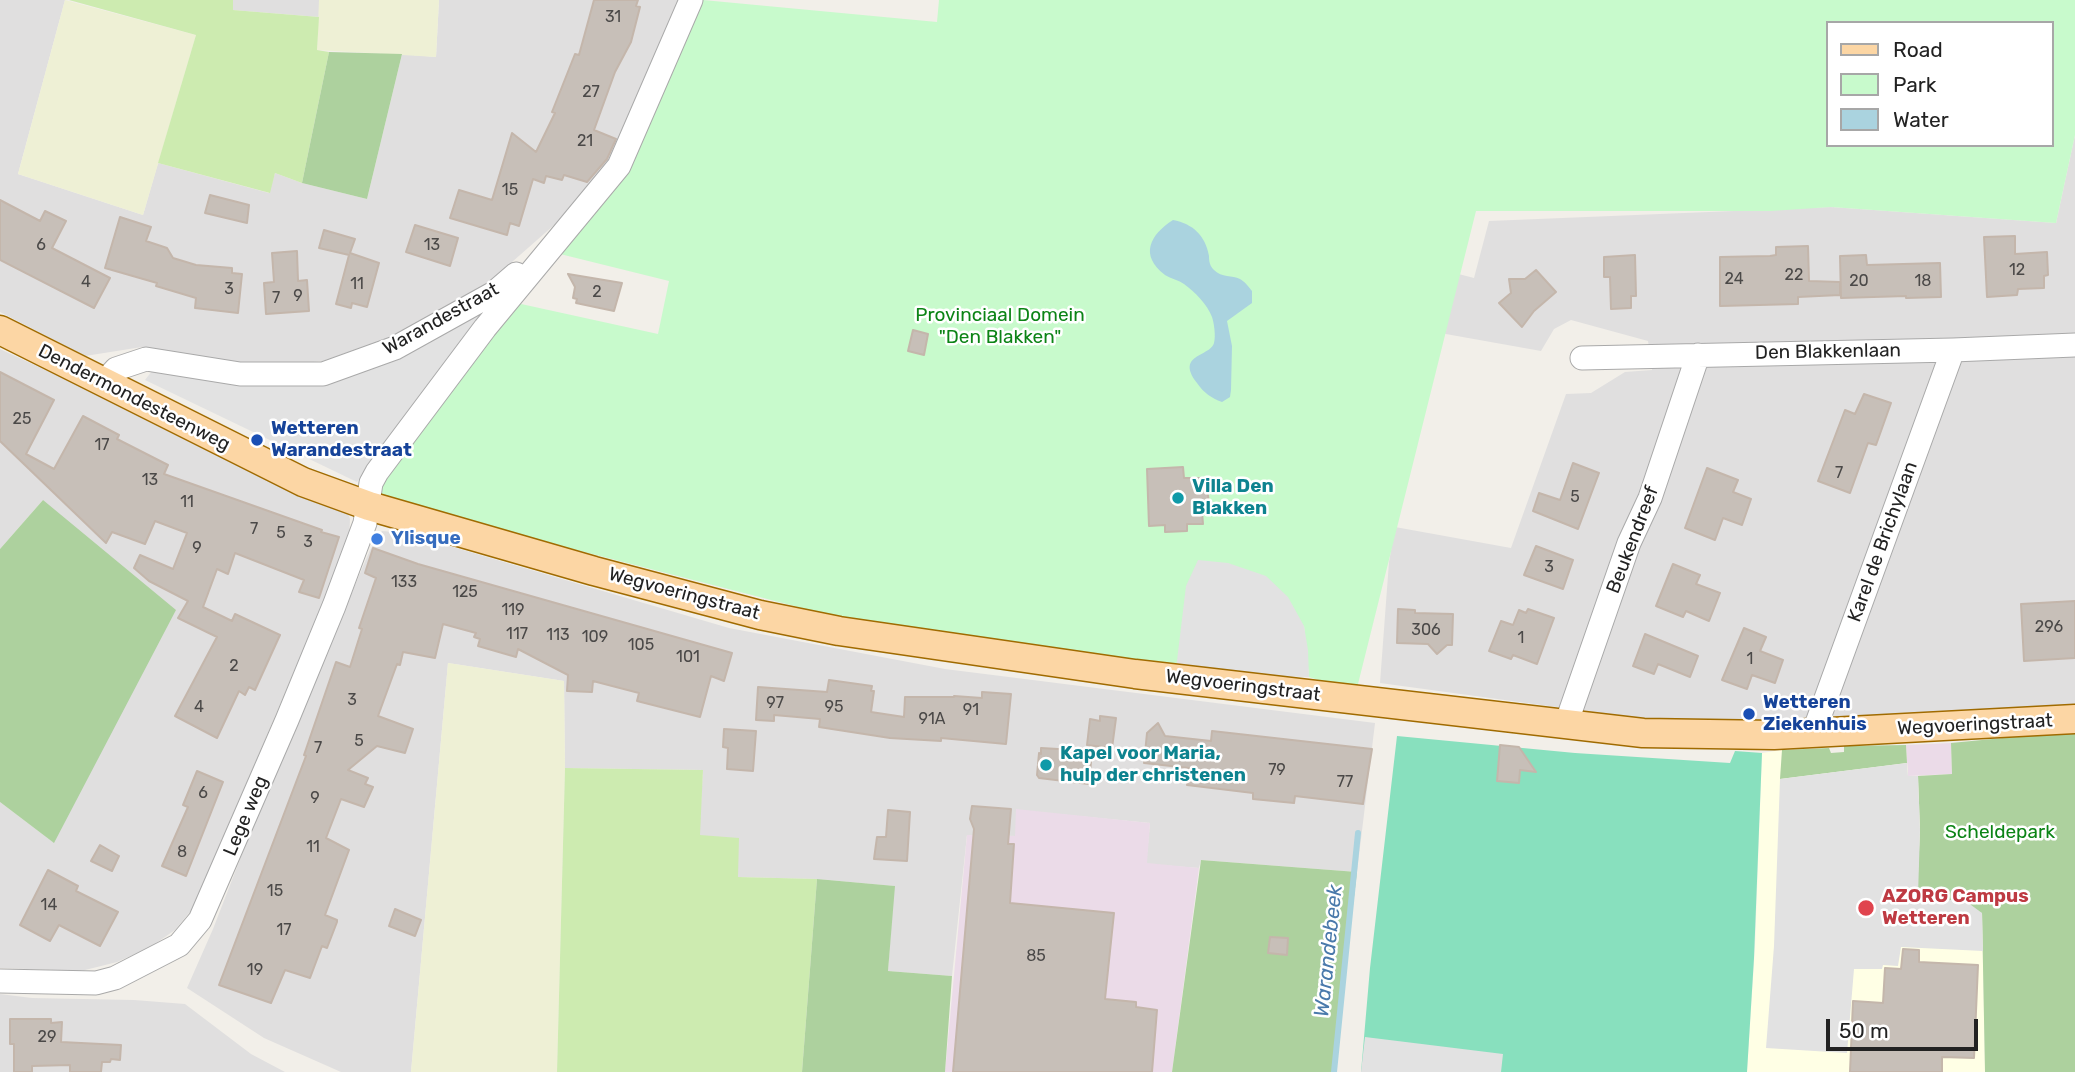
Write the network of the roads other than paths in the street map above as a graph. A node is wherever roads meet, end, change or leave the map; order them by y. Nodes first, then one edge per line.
1 (691, 0) edge
2 (564, 234) junction
3 (0, 330) edge
4 (2075, 345) edge
5 (1953, 350) junction
6 (1698, 355) junction
7 (1582, 358) dead end
8 (103, 383) junction
9 (369, 506) junction
10 (426, 524) joint
11 (2075, 719) edge
12 (1566, 724) junction
13 (1814, 734) junction
14 (0, 981) edge

1 - 2 street, Warandestraat
2 - 8 street, Warandestraat
2 - 9 street, Warandestraat
3 - 8 main road, Dendermondesteenweg
4 - 5 street, Den Blakkenlaan
5 - 6 street, Den Blakkenlaan
5 - 13 street, Karel de Brichylaan
6 - 7 street, Den Blakkenlaan
6 - 12 street, Beukendreef
8 - 9 main road, Dendermondesteenweg
9 - 10 main road, Dendermondesteenweg
9 - 14 street, Lege weg
10 - 12 main road, Wegvoeringstraat
11 - 13 main road, Wegvoeringstraat
12 - 13 main road, Wegvoeringstraat

